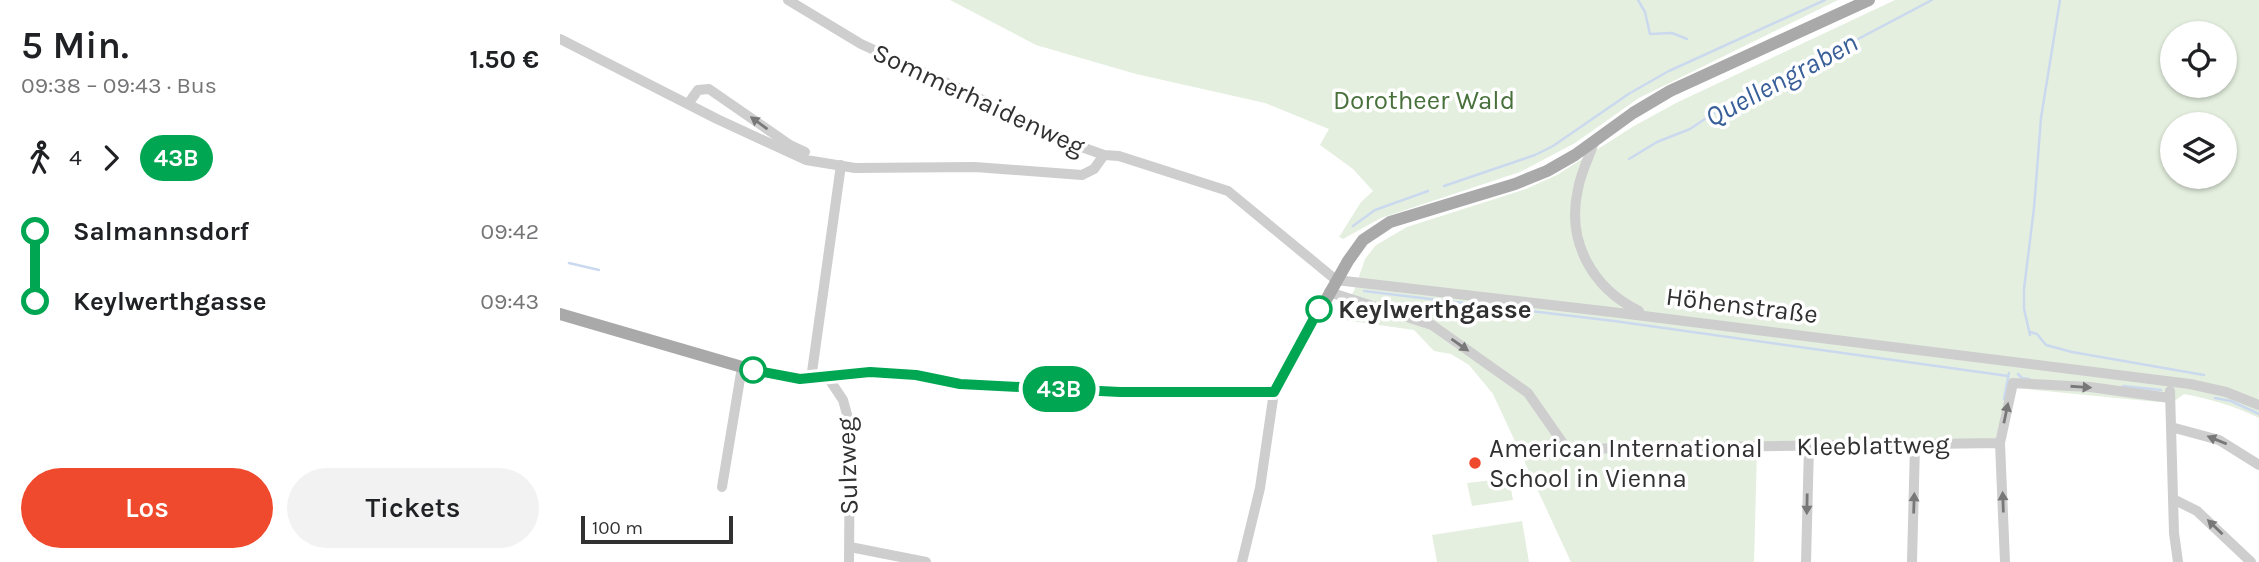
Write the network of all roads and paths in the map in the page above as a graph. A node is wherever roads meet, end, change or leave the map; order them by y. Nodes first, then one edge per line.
1 (788, 0) edge
2 (1869, 0) edge
3 (560, 39) edge
4 (688, 104) junction
5 (1594, 142) junction
6 (1104, 155) junction
7 (841, 165) junction
8 (1336, 280) junction
9 (1329, 292) junction
10 (560, 314) edge
11 (1647, 316) junction
12 (742, 367) junction
13 (827, 376) junction
14 (811, 379) junction
15 (2170, 381) junction
16 (1274, 392) junction
17 (2170, 398) junction
18 (2259, 405) edge
19 (2171, 427) junction
20 (2000, 443) junction
21 (1916, 445) junction
22 (1809, 446) junction
23 (2259, 465) edge
24 (722, 487) dead end
25 (2173, 499) junction
26 (850, 547) junction
27 (849, 562) edge
28 (926, 562) edge
29 (1242, 562) edge
30 (1806, 562) edge
31 (1912, 562) edge
32 (2005, 562) edge
33 (2178, 562) edge
34 (2251, 562) edge

1 - 6 street, Sommerhaidenweg
2 - 5 main road
3 - 4 street
4 - 7 street
7 -> 4 street
5 - 8 main road
5 - 11 street, Höhenstraße
6 - 7 street
6 - 8 street, Sommerhaidenweg
7 - 14 street
8 - 9 main road
8 - 11 street
9 - 16 main road
9 -> 22 street, Kleeblattweg
10 - 12 main road
11 - 15 street, Höhenstraße
12 - 14 main road
12 - 24 street
13 - 14 main road
13 - 16 main road
13 - 26 street, Sulzweg
15 - 17 street
15 - 18 street, Höhenstraße
16 - 29 street
17 - 19 street
20 -> 17 street
23 -> 19 street
19 - 25 street
20 - 21 street, Kleeblattweg
32 -> 20 street
21 - 22 street, Kleeblattweg
31 -> 21 street
22 -> 30 street
25 - 33 street
34 -> 25 street
26 - 27 street, Sulzweg
26 - 28 street

